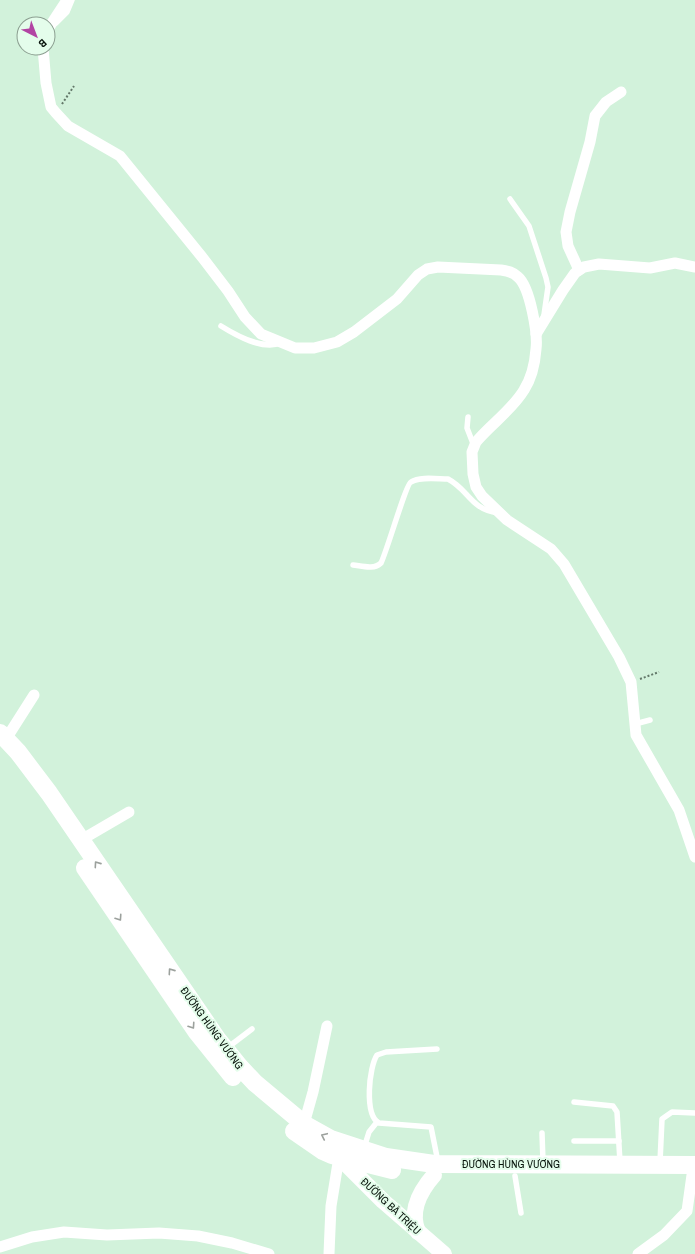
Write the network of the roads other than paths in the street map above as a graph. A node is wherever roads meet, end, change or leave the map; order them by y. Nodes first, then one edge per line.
1 (67, 0) edge
2 (72, 0) edge
3 (56, 16) edge
4 (56, 23) edge
5 (44, 56) edge
6 (621, 92) dead end
7 (510, 199) dead end
8 (695, 267) edge
9 (579, 270) junction
10 (221, 326) dead end
11 (539, 330) junction
12 (281, 343) junction
13 (468, 416) dead end
14 (474, 447) junction
15 (498, 513) junction
16 (353, 565) dead end
17 (34, 695) dead end
18 (650, 720) dead end
19 (635, 724) junction
20 (2, 740) edge
21 (129, 812) dead end
22 (81, 840) junction
23 (695, 857) edge
24 (327, 1026) dead end
25 (252, 1029) dead end
26 (226, 1049) junction
27 (437, 1050) dead end
28 (574, 1102) dead end
29 (695, 1113) edge
30 (377, 1122) junction
31 (304, 1124) junction
32 (542, 1133) dead end
33 (574, 1141) dead end
34 (619, 1141) junction
35 (342, 1150) junction
36 (363, 1150) junction
37 (620, 1164) junction
38 (660, 1164) junction
39 (543, 1165) junction
40 (435, 1168) junction
41 (515, 1170) junction
42 (694, 1172) edge
43 (521, 1213) dead end
44 (418, 1232) junction
45 (0, 1247) edge
46 (325, 1253) edge
47 (269, 1254) edge
48 (444, 1254) edge
49 (638, 1254) edge

1 - 3 street
2 - 4 lane
5 - 12 street
6 - 9 street
7 - 11 lane
8 - 9 street
9 - 11 street
10 - 12 lane
11 - 12 street
11 - 14 street
13 - 14 lane
14 - 15 street
15 - 16 lane
15 - 19 street
17 - 20 street
18 - 19 lane
19 - 23 street
20 - 22 main road, ĐƯỜNG HÙNG VƯƠNG
20 -> 35 main road, ĐƯỜNG HÙNG VƯƠNG
21 - 22 street
26 -> 22 main road, ĐƯỜNG HÙNG VƯƠNG
24 - 31 street
25 - 26 lane
26 - 31 main road, ĐƯỜNG HÙNG VƯƠNG
27 - 30 lane
28 - 34 lane
29 - 38 lane
30 - 36 lane
30 - 40 lane
35 -> 31 main road, ĐƯỜNG HÙNG VƯƠNG
32 - 39 lane
33 - 34 lane
34 - 37 lane
35 - 36 main road, ĐƯỜNG HÙNG VƯƠNG
35 - 40 main road, ĐƯỜNG HÙNG VƯƠNG
35 - 44 main road, ĐƯỜNG BÀ TRIỆU
35 - 46 street
36 - 40 main road, ĐƯỜNG HÙNG VƯƠNG
37 - 38 main road, ĐƯỜNG HÙNG VƯƠNG
37 - 39 main road, ĐƯỜNG HÙNG VƯƠNG
38 - 42 main road, ĐƯỜNG HÙNG VƯƠNG
39 - 41 main road, ĐƯỜNG HÙNG VƯƠNG
40 - 41 main road, ĐƯỜNG HÙNG VƯƠNG
40 - 44 main road
41 - 42 main road, ĐƯỜNG HÙNG VƯƠNG
41 - 43 lane
42 - 49 street
44 - 48 main road, ĐƯỜNG BÀ TRIỆU
45 - 47 street

